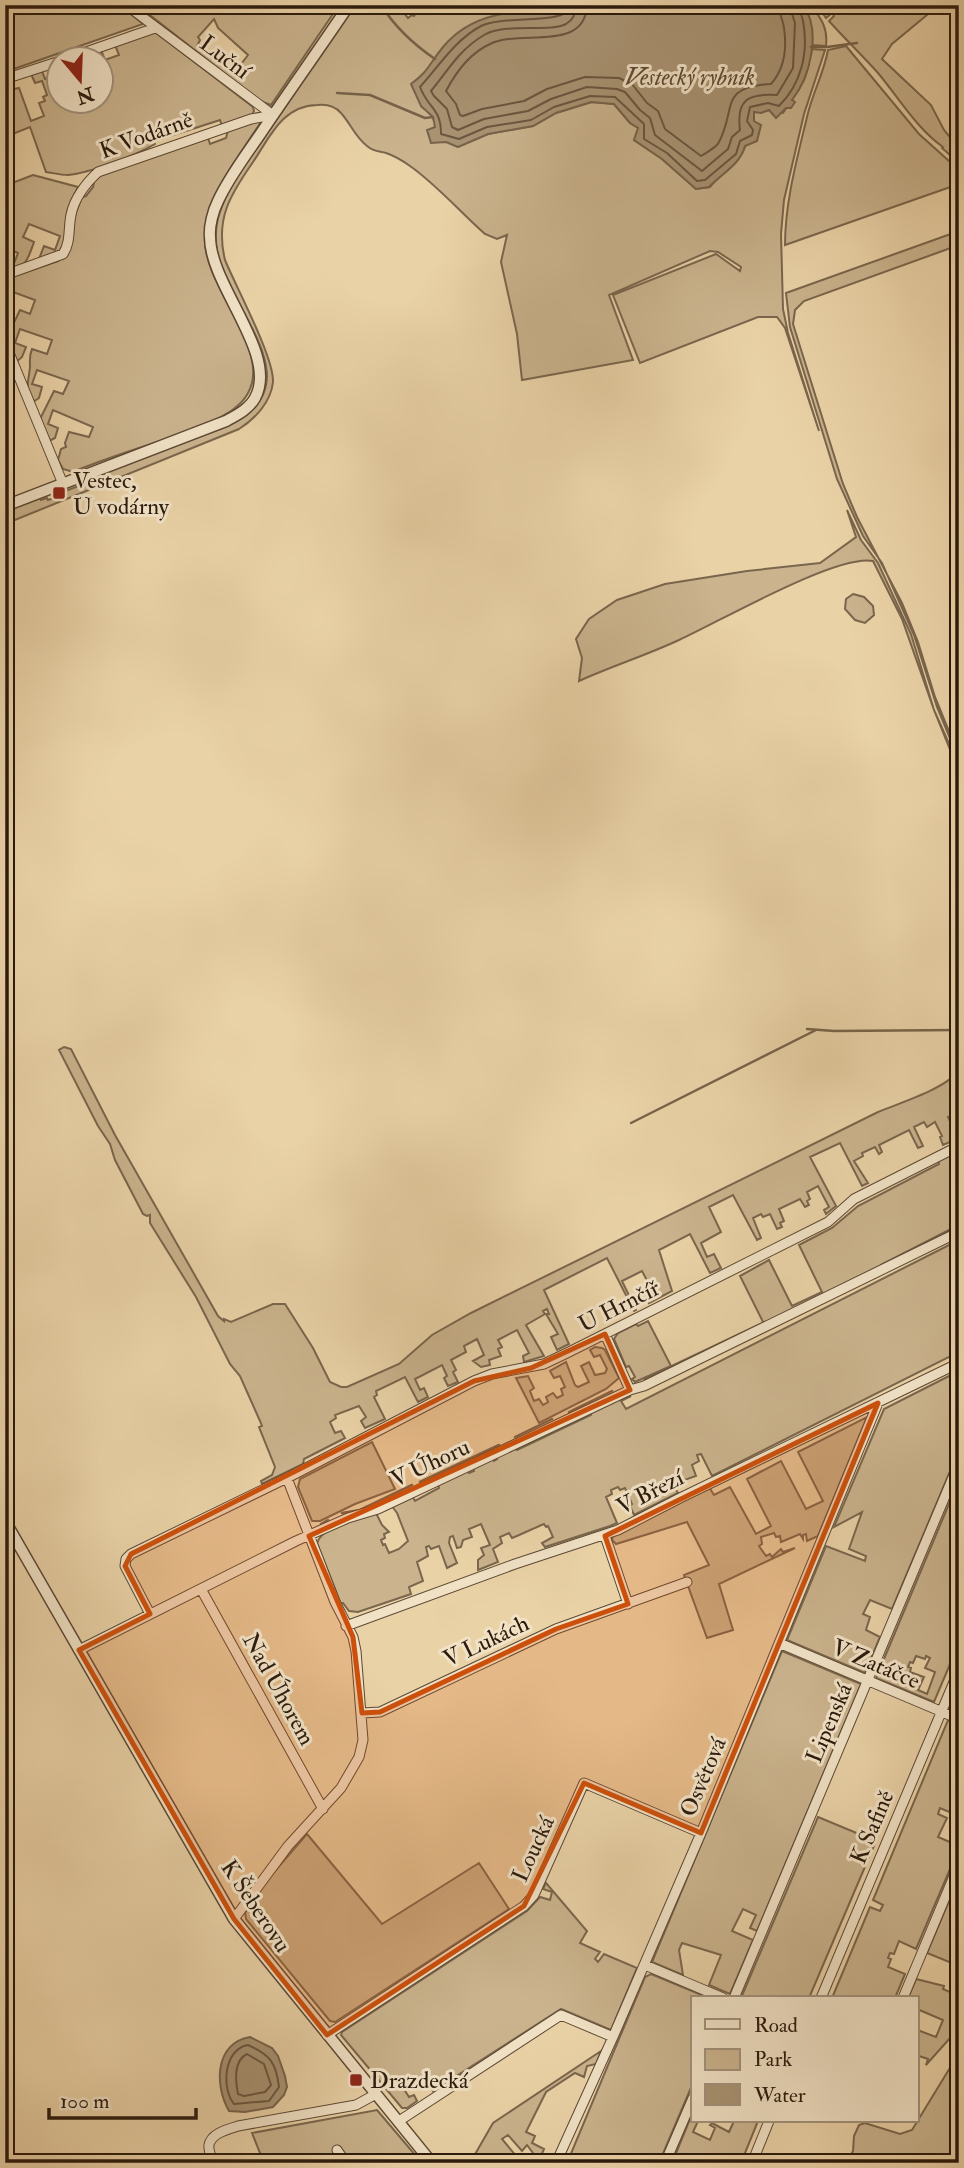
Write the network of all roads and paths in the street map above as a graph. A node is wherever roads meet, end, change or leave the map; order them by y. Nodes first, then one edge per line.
1 (349, 5) edge
2 (133, 10) dead end
3 (155, 28) junction
4 (102, 46) edge
5 (46, 65) edge
6 (5, 79) edge
7 (273, 115) junction
8 (5, 275) edge
9 (5, 343) edge
10 (63, 484) junction
11 (5, 506) edge
12 (959, 1146) edge
13 (959, 1232) edge
14 (606, 1334) junction
15 (959, 1363) edge
16 (630, 1390) junction
17 (878, 1403) junction
18 (959, 1463) edge
19 (287, 1478) junction
20 (5, 1521) edge
21 (309, 1536) junction
22 (605, 1536) junction
23 (687, 1582) dead end
24 (201, 1588) junction
25 (628, 1604) junction
26 (150, 1614) junction
27 (346, 1626) junction
28 (779, 1643) junction
29 (79, 1650) junction
30 (959, 1670) edge
31 (867, 1682) junction
32 (941, 1712) junction
33 (362, 1713) junction
34 (959, 1719) edge
35 (323, 1809) junction
36 (701, 1833) junction
37 (959, 1864) edge
38 (234, 1919) junction
39 (645, 1965) junction
40 (718, 1996) edge
41 (735, 1996) edge
42 (822, 1996) edge
43 (904, 1996) edge
44 (327, 2035) junction
45 (613, 2037) junction
46 (376, 2094) junction
47 (691, 2103) edge
48 (399, 2122) junction
49 (769, 2122) edge
50 (337, 2150) dead end
51 (212, 2163) edge
52 (346, 2163) edge
53 (432, 2163) edge
54 (556, 2163) edge
55 (666, 2163) edge
56 (752, 2163) edge

1 - 7 street
2 - 3 street, Luční
3 - 4 street
3 - 7 street, Luční
5 - 6 street
7 - 8 street, K Vodárně
7 - 10 street
9 - 10 street
10 - 11 street
12 - 14 street, U Hrnčíř
13 - 16 street, V Úhoru
14 - 16 street
14 - 19 street, U Hrnčíř
15 - 17 street, V Březí
16 - 21 street, V Úhoru
17 - 22 street, V Březí
17 - 28 street, Osvětová
18 - 31 street, Lipenská
19 - 21 street
19 - 26 street, U Hrnčíř
20 - 29 street, K Šeberovu
21 - 24 street, V Úhoru
21 - 27 street
22 - 25 street
22 - 27 street, V Březí
23 - 25 street, V Lukách
24 - 26 street, V Úhoru
24 - 35 street, Nad Úhorem
25 - 33 street, V Lukách
26 - 29 street, V Úhoru
27 - 33 street
28 - 31 street, V Zatáčce
28 - 36 street, Osvětová
29 - 38 street, K Šeberovu
30 - 32 street, K Safině
31 - 32 street, V Zatáčce
31 - 41 street, Lipenská
32 - 34 street, V Zatáčce
32 - 42 street, K Safině
33 - 35 street
35 - 38 street
36 - 39 street, Osvětová
36 - 44 street, Loucká
37 - 43 street
38 - 44 street, K Šeberovu
39 - 40 street
39 - 45 street, Osvětová
44 - 46 street, K Šeberovu
45 - 48 street
45 - 54 street, Osvětová
46 - 48 street, K Šeberovu
46 - 51 street
47 - 55 street
48 - 53 street, K Šeberovu
49 - 56 street
50 - 52 street

